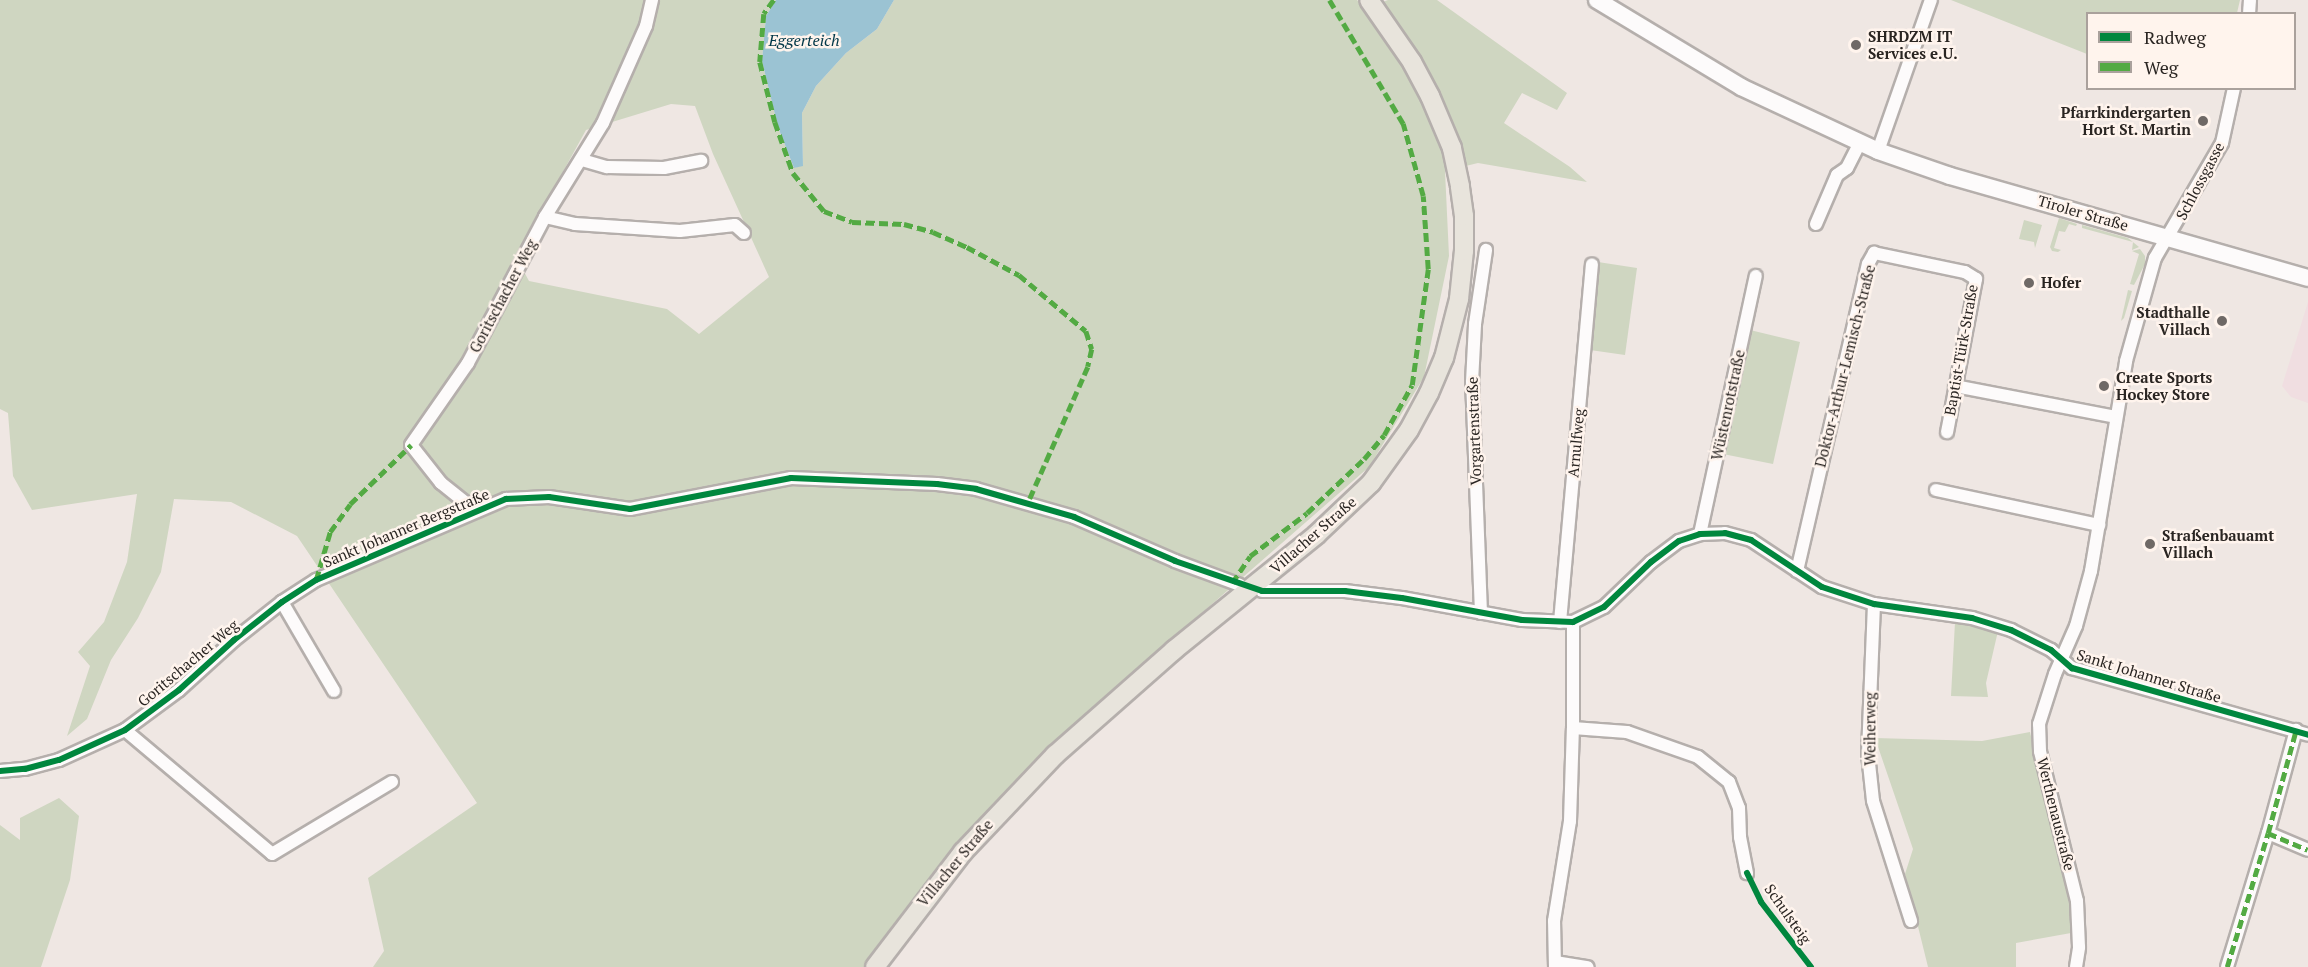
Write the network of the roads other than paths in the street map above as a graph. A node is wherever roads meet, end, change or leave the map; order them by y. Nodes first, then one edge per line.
1 (652, 0) edge
2 (1369, 0) edge
3 (1597, 0) edge
4 (1931, 0) edge
5 (2234, 90) edge
6 (1860, 143) junction
7 (1878, 151) junction
8 (582, 160) junction
9 (701, 161) dead end
10 (545, 217) junction
11 (1816, 224) dead end
12 (744, 233) dead end
13 (2169, 237) junction
14 (1486, 250) dead end
15 (1592, 264) dead end
16 (1965, 272) joint
17 (1756, 276) dead end
18 (2308, 278) edge
19 (1955, 386) junction
20 (2116, 417) junction
21 (1947, 432) dead end
22 (1936, 490) dead end
23 (476, 511) junction
24 (2099, 525) junction
25 (1700, 534) junction
26 (1797, 571) junction
27 (316, 580) joint
28 (1240, 585) dead end
29 (1262, 591) dead end
30 (282, 602) junction
31 (1874, 604) junction
32 (1481, 613) junction
33 (1566, 622) junction
34 (2061, 658) junction
35 (334, 691) dead end
36 (1574, 728) junction
37 (125, 730) junction
38 (2295, 730) junction
39 (2308, 735) edge
40 (0, 771) edge
41 (392, 782) dead end
42 (2268, 833) junction
43 (2308, 850) edge
44 (1747, 873) dead end
45 (1911, 921) dead end
46 (1555, 964) edge
47 (875, 967) edge
48 (1588, 967) edge
49 (2076, 967) edge
50 (2227, 967) edge

1 - 8 street, Goritschacher Weg
2 - 47 main road, Villacher Straße
3 - 6 main road, Tiroler Straße
4 - 7 street
5 - 13 street, Schlossgasse
6 - 7 main road, Tiroler Straße
6 - 11 street
7 - 13 main road, Tiroler Straße
8 - 9 street
8 - 10 street, Goritschacher Weg
10 - 12 street
10 - 23 street, Goritschacher Weg
13 - 18 main road, Tiroler Straße
13 - 20 street, Werthenaustraße
14 - 32 street, Vorgartenstraße
15 - 33 street, Arnulfweg
16 - 19 street, Baptist-Türk-Straße
16 - 26 street, Doktor-Arthur-Lemisch-Straße
17 - 25 street, Wüstenrotstraße
19 - 20 street
19 - 21 street, Baptist-Türk-Straße
20 - 24 street, Werthenaustraße
22 - 24 street
23 - 27 street, Sankt Johanner Bergstraße
23 - 28 street, Sankt Johanner Bergstraße
24 - 34 street, Werthenaustraße
25 - 26 street, Sankt Johanner Straße
25 - 33 street, Sankt Johanner Straße
26 - 31 street, Sankt Johanner Straße
27 - 30 street, Goritschacher Weg
29 - 32 street
30 - 35 street
30 - 37 street, Goritschacher Weg
31 - 34 street, Sankt Johanner Straße
31 - 45 street, Weiherweg
32 - 33 street
33 - 36 street, Arnulfweg
34 - 38 street, Sankt Johanner Straße
34 - 49 street, Werthenaustraße
36 - 44 street
36 - 46 street, Arnulfweg
37 - 40 street, Goritschacher Weg
37 - 41 street
38 - 39 street, Sankt Johanner Straße
38 - 42 street
42 - 43 street
42 - 50 street
46 - 48 street

